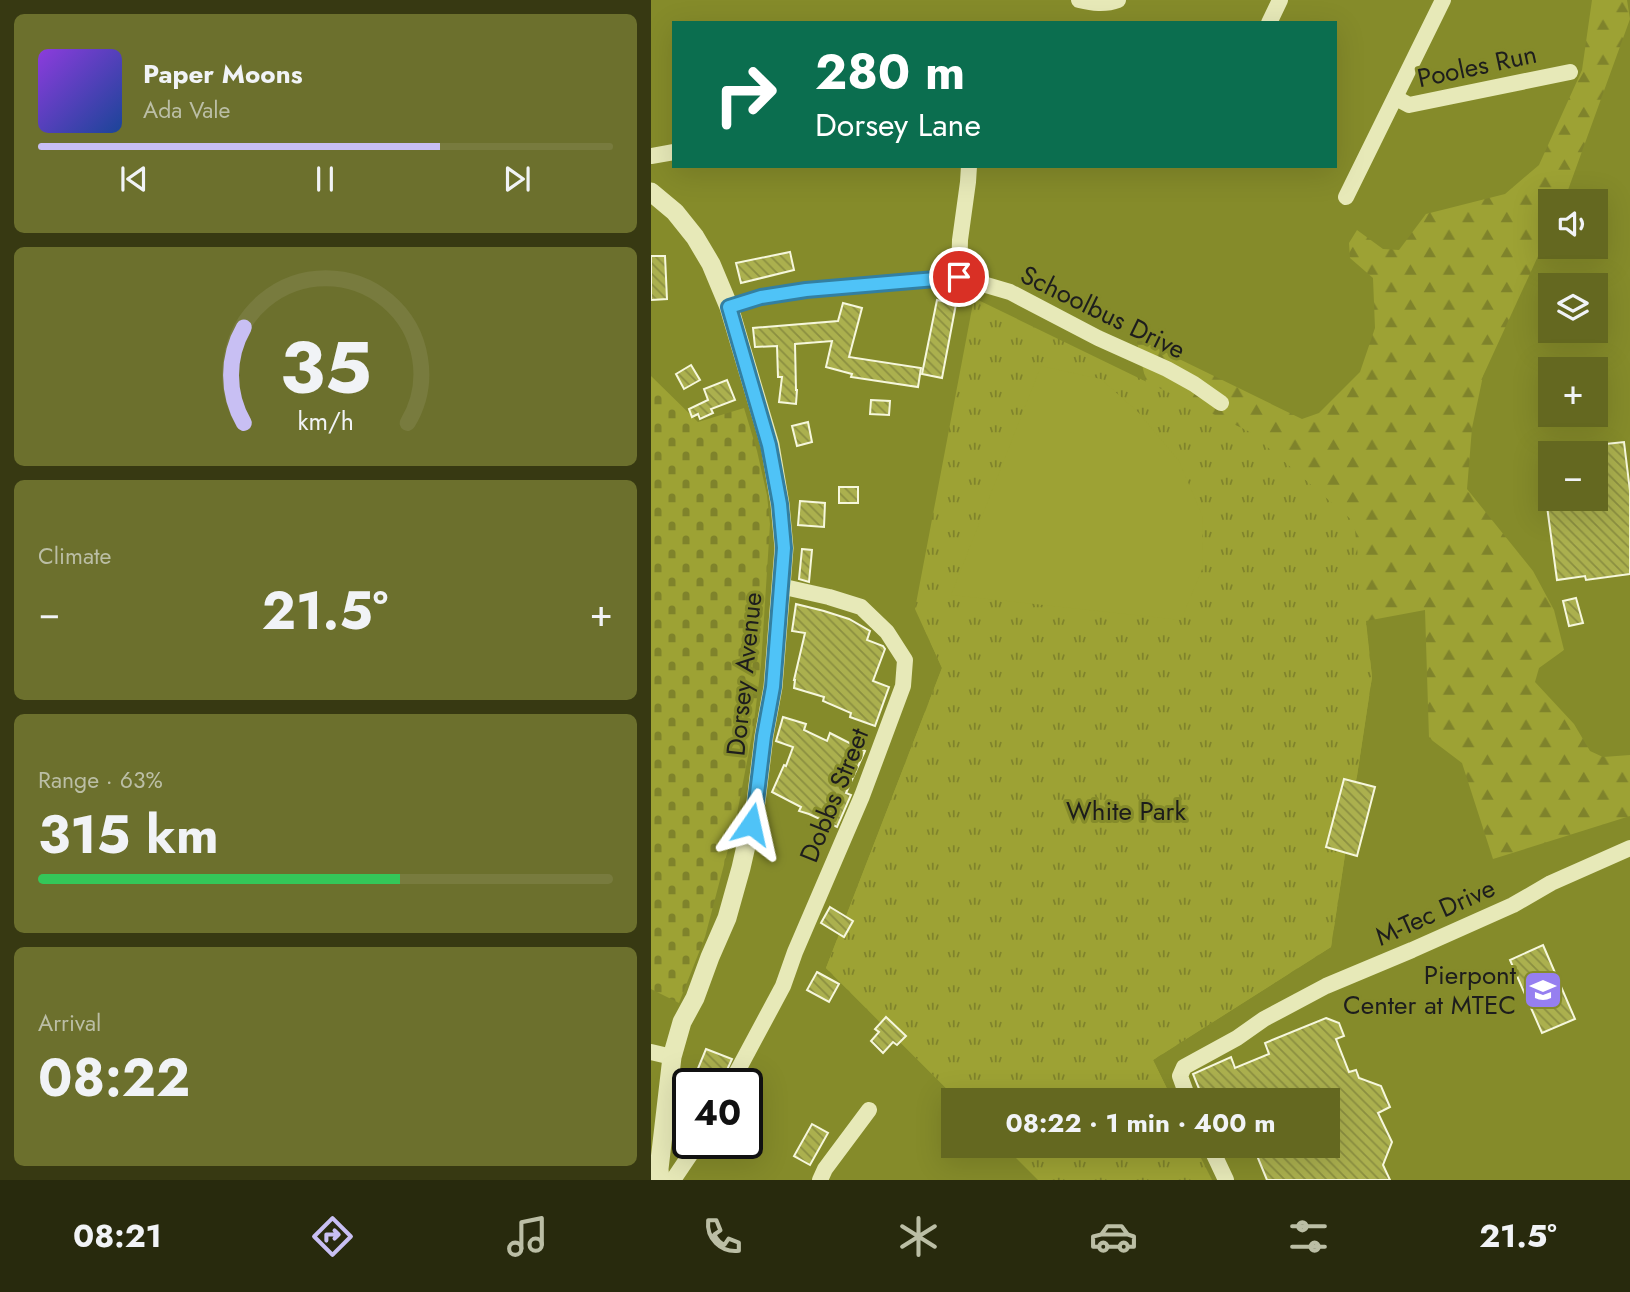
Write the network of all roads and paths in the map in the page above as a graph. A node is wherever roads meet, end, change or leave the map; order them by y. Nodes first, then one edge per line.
1 (1079, 0) edge
2 (1118, 0) edge
3 (1280, 0) edge
4 (1443, 0) edge
5 (1270, 21) edge
6 (1570, 72) dead end
7 (1396, 98) junction
8 (672, 152) edge
9 (651, 156) edge
10 (968, 168) edge
11 (651, 192) edge
12 (1346, 197) dead end
13 (959, 277) junction
14 (729, 307) junction
15 (1221, 403) dead end
16 (780, 586) junction
17 (1630, 848) edge
18 (651, 1052) edge
19 (672, 1057) junction
20 (739, 1068) edge
21 (1184, 1088) edge
22 (869, 1110) dead end
23 (1216, 1158) edge
24 (687, 1159) edge
25 (660, 1180) edge
26 (673, 1180) edge
27 (820, 1180) edge
28 (1226, 1180) edge

1 - 2 street
3 - 5 street
4 - 7 street
6 - 7 street, Pooles Run
7 - 12 street
8 - 9 street
10 - 13 street
11 - 14 street, Dorsey Avenue
13 - 14 street
13 - 15 street, Schoolbus Drive
14 - 16 street, Dorsey Avenue
16 - 19 street, Dorsey Avenue
16 - 20 street, Dobbs Street
17 - 21 street, M-Tec Drive
18 - 19 street
19 - 25 street, Dorsey Avenue
22 - 27 street
23 - 28 street
24 - 26 street

